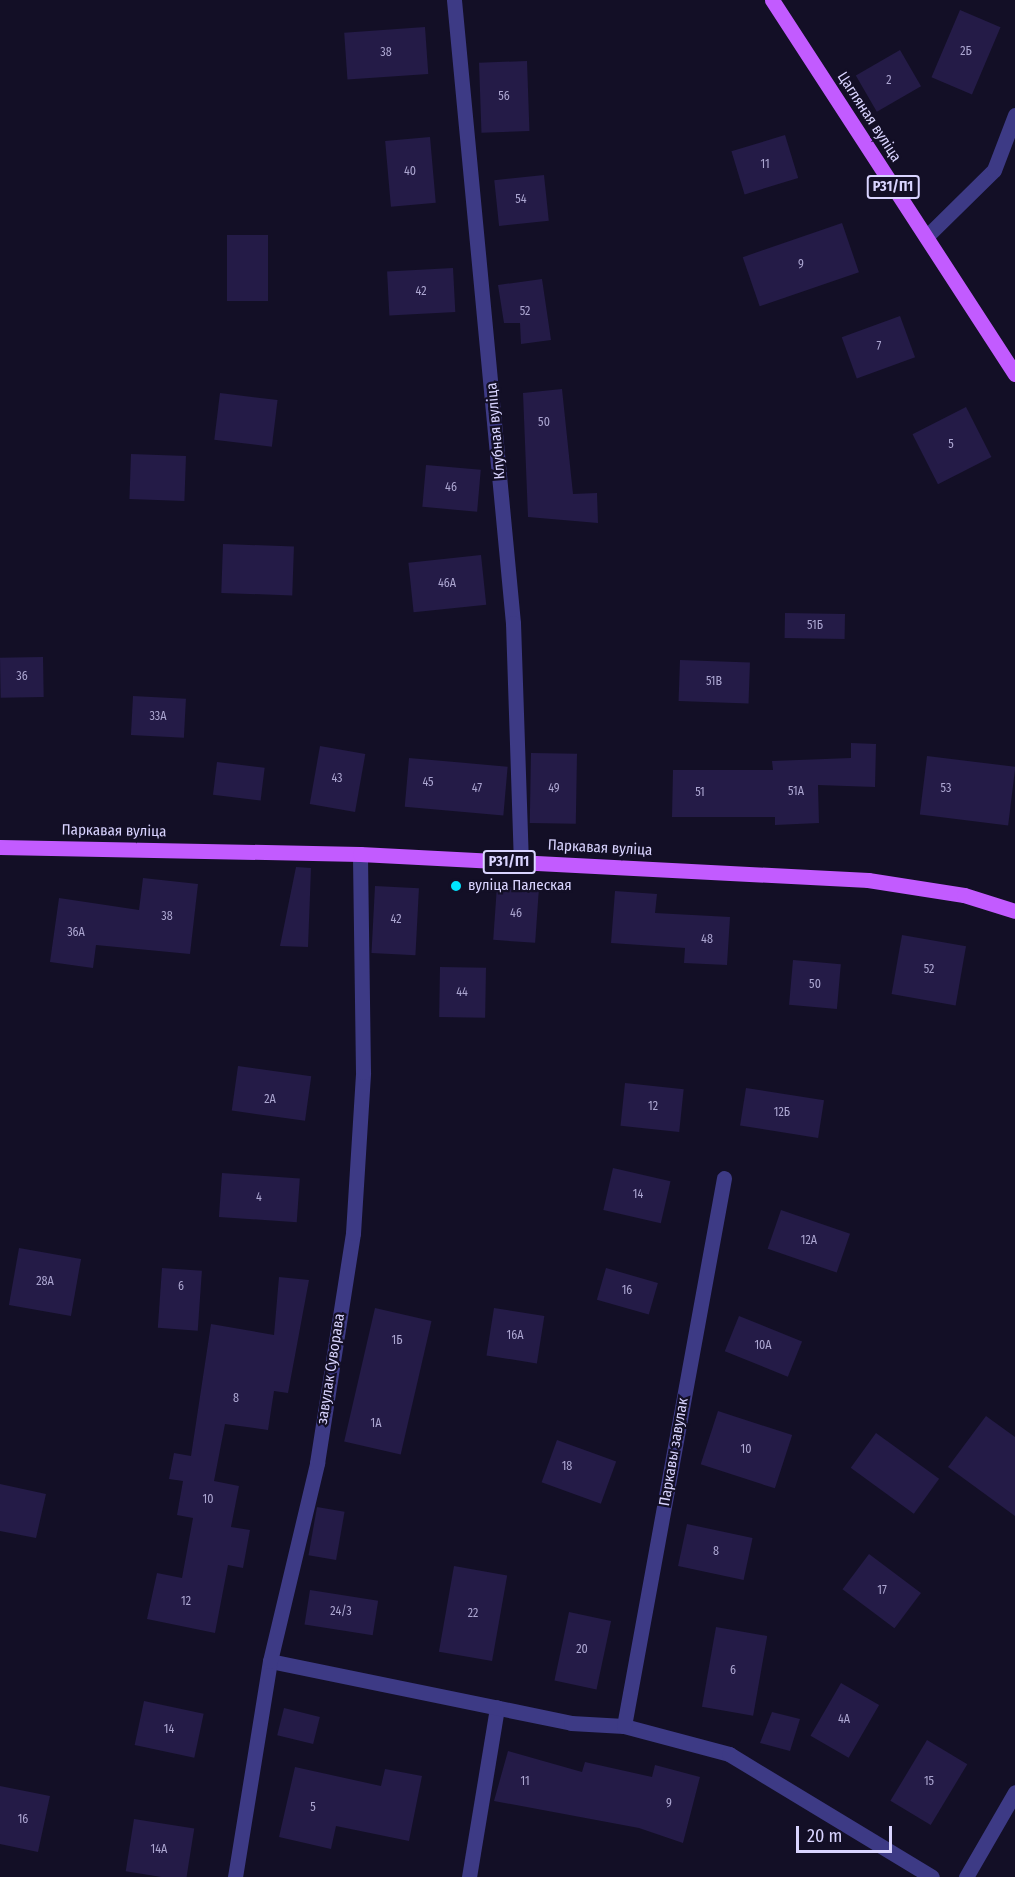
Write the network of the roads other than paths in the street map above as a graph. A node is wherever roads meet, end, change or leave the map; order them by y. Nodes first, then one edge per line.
1 (454, 0) edge
2 (772, 0) edge
3 (1015, 116) edge
4 (926, 237) junction
5 (1015, 374) edge
6 (0, 847) edge
7 (360, 854) junction
8 (520, 862) junction
9 (1015, 911) edge
10 (724, 1178) dead end
11 (270, 1661) junction
12 (496, 1707) junction
13 (624, 1726) junction
14 (1015, 1792) edge
15 (235, 1877) edge
16 (469, 1877) edge
17 (932, 1877) edge
18 (966, 1877) edge

1 - 8 street, Клубная вуліца
2 - 4 main road, Цагляная вуліца / Р31/П1
3 - 4 street
4 - 5 main road, Цагляная вуліца / Р31/П1
6 - 7 main road, Паркавая вуліца / Р31/П1
7 - 8 main road, Паркавая вуліца / Р31/П1
7 - 11 street, завулак Суворава
8 - 9 main road, Паркавая вуліца / Р31/П1
10 - 13 street, Паркавы завулак
11 - 12 street
11 - 15 street, завулак Суворава
12 - 13 street
12 - 16 street
13 - 17 street
14 - 18 street

